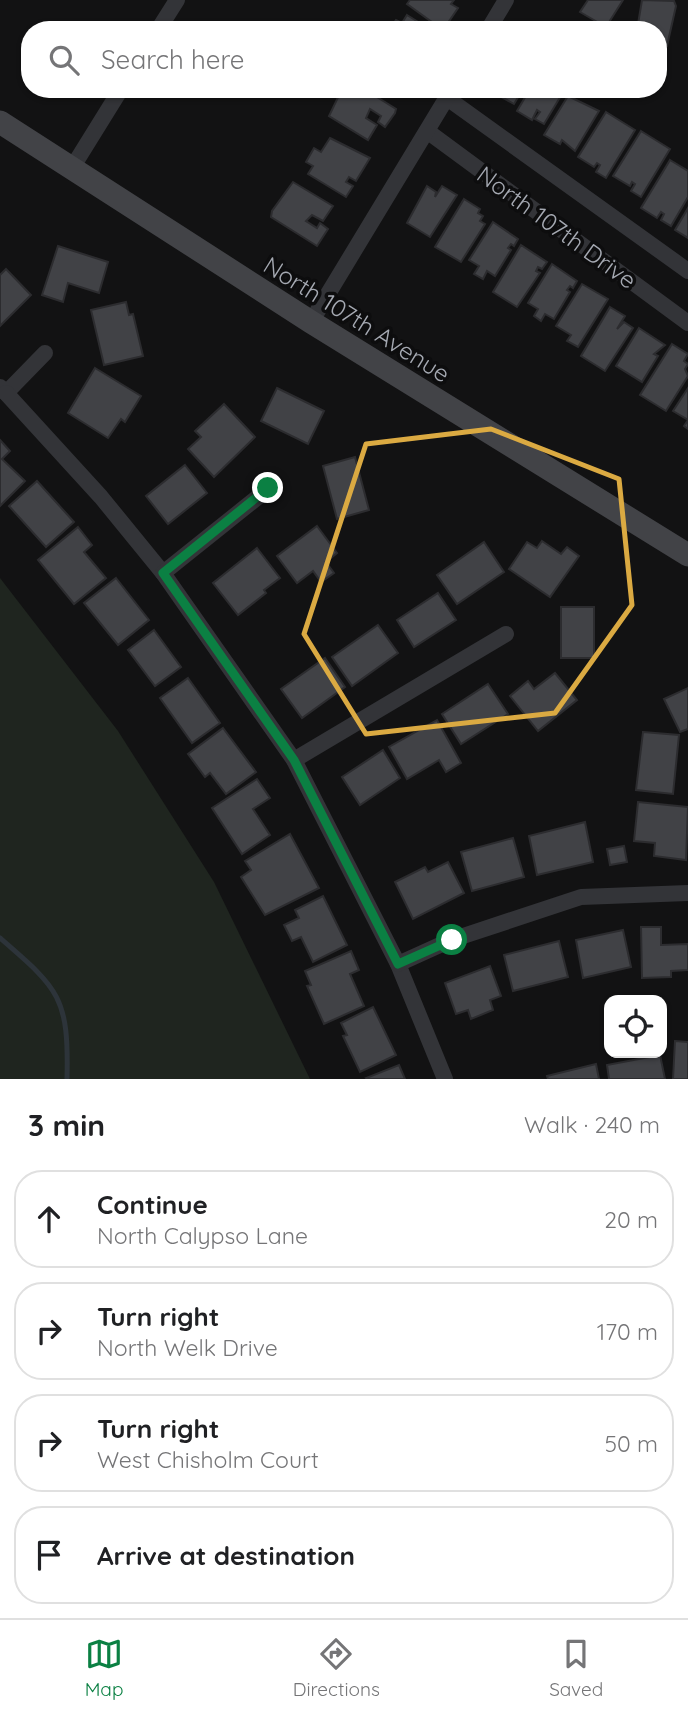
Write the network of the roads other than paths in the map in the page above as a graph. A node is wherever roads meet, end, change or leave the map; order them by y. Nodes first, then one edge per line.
1 (177, 0) edge
2 (506, 0) edge
3 (164, 21) edge
4 (493, 21) edge
5 (115, 98) edge
6 (447, 98) edge
7 (457, 98) edge
8 (0, 122) edge
9 (427, 131) junction
10 (72, 168) junction
11 (688, 271) edge
12 (311, 322) junction
13 (688, 322) edge
14 (45, 353) dead end
15 (3, 390) edge
16 (268, 488) dead end
17 (688, 555) edge
18 (163, 573) junction
19 (506, 634) dead end
20 (294, 760) junction
21 (688, 893) edge
22 (398, 964) junction
23 (445, 1079) edge

1 - 3 street
2 - 4 street
5 - 10 street
6 - 9 street
7 - 11 street, North 107th Drive
8 - 10 main road, North 107th Avenue
9 - 12 street
9 - 13 street, North 107th Drive
10 - 12 main road, North 107th Avenue
12 - 17 main road, North 107th Avenue
14 - 15 street
15 - 18 street
16 - 18 street
18 - 20 street
19 - 20 street
20 - 22 street
21 - 22 street
22 - 23 street

